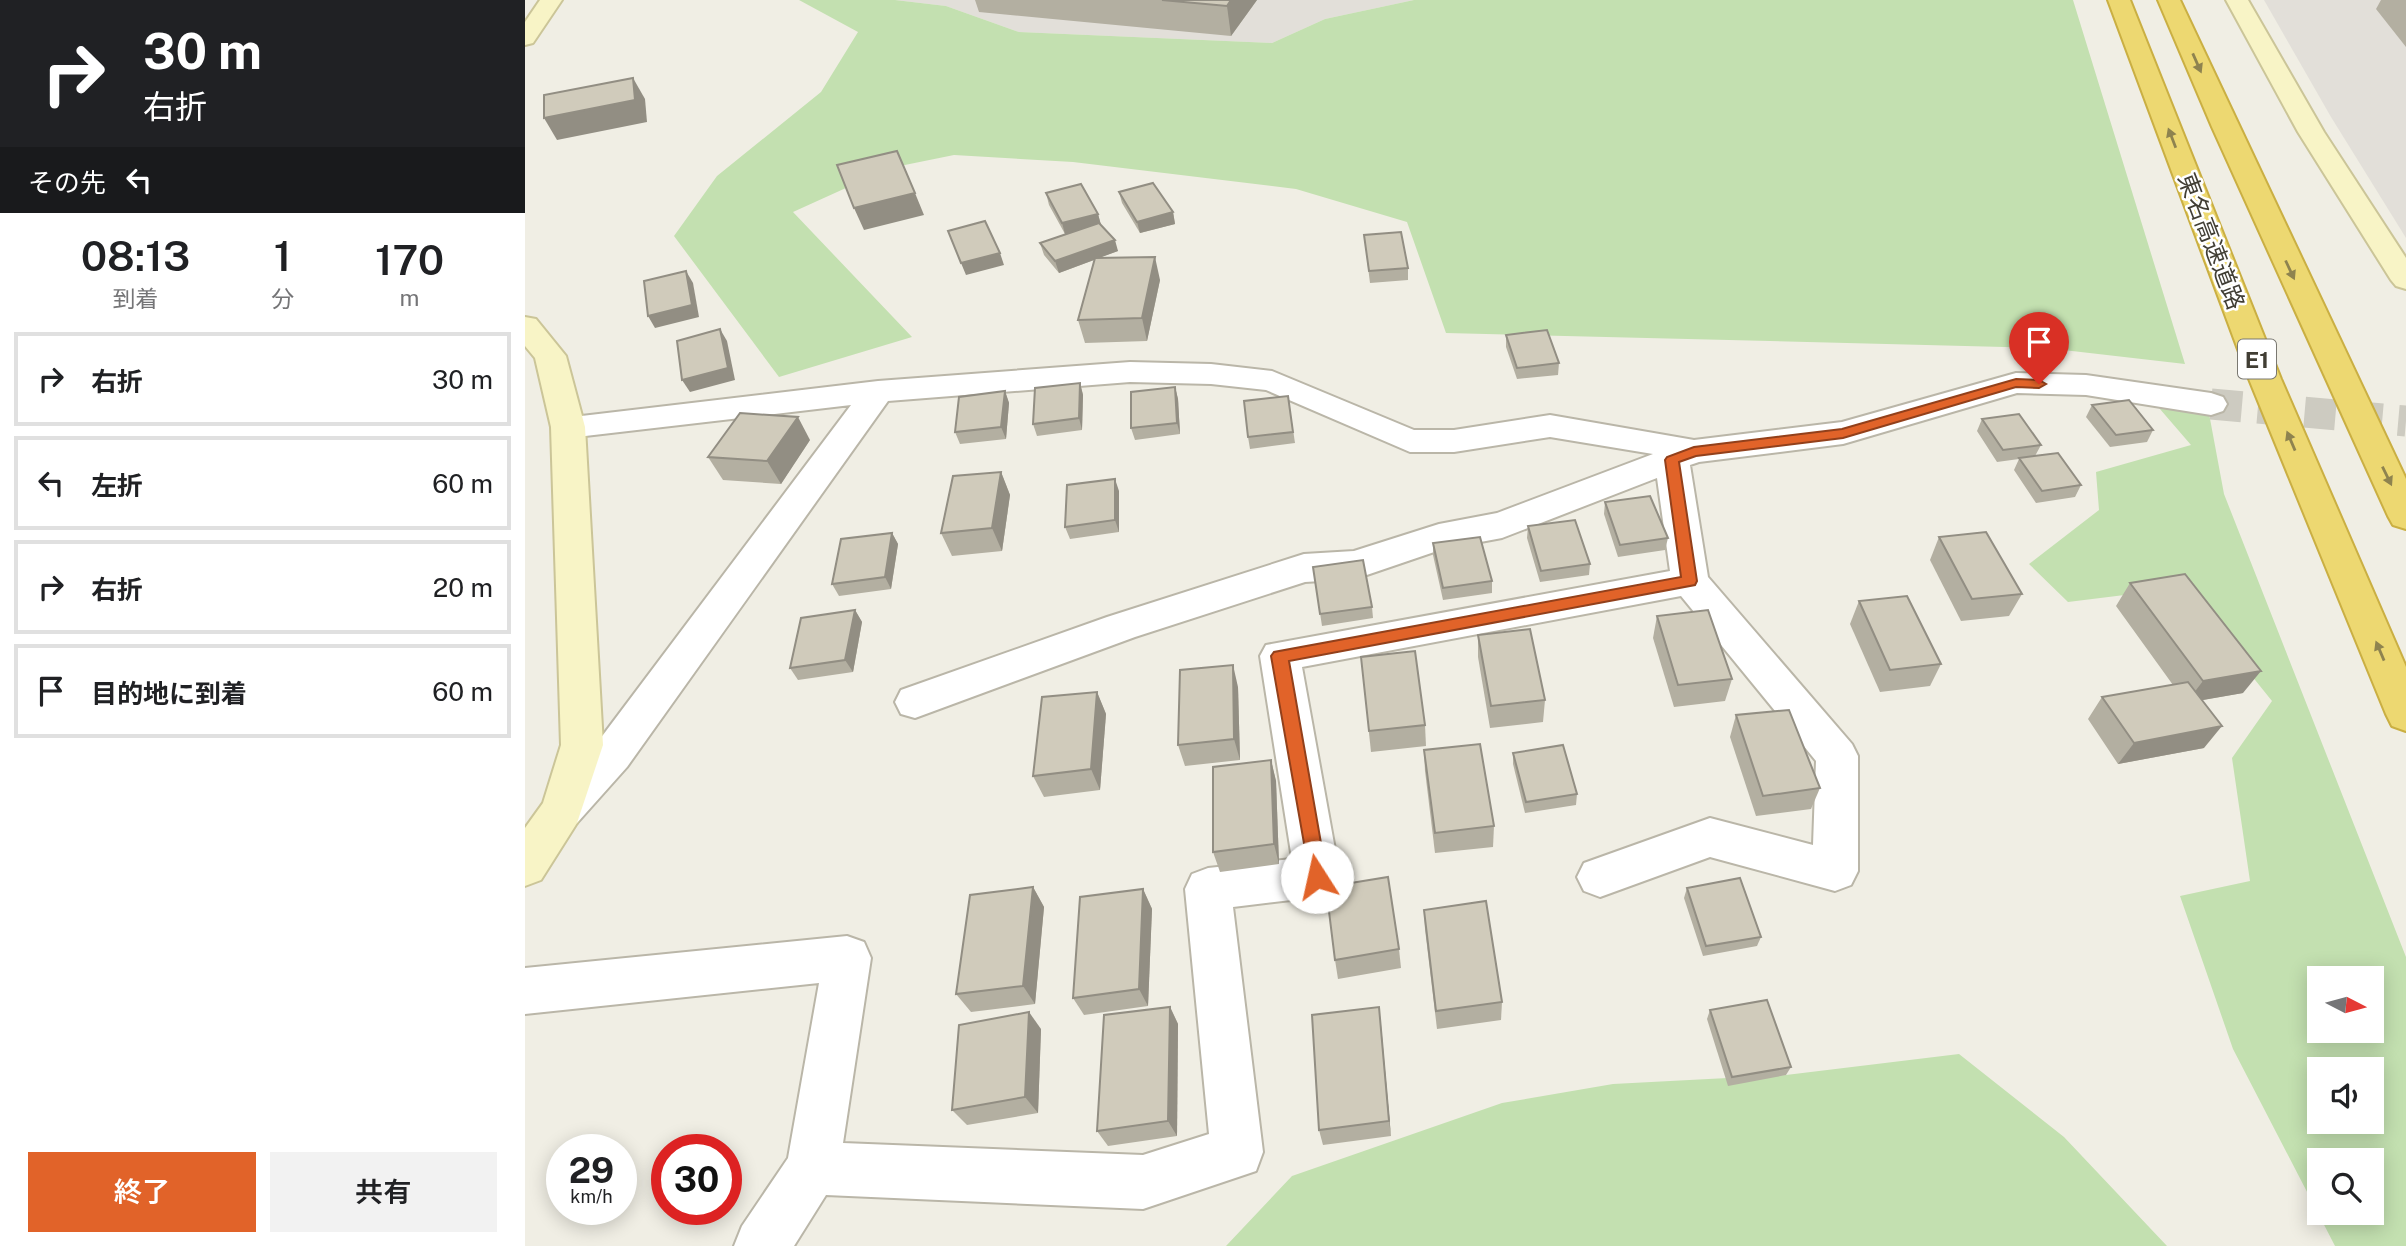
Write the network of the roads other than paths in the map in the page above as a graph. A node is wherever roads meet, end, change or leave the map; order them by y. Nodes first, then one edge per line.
1 (551, 0) edge
2 (2119, 0) edge
3 (2169, 0) edge
4 (2237, 0) edge
5 (525, 38) edge
6 (2406, 280) edge
7 (525, 326) edge
8 (878, 391) junction
9 (2211, 404) tunnel mouth
10 (568, 427) junction
11 (1683, 456) junction
12 (2406, 516) edge
13 (1690, 581) junction
14 (915, 702) dead end
15 (2406, 714) edge
16 (562, 810) junction
17 (525, 866) edge
18 (1600, 877) dead end
19 (525, 991) edge
20 (813, 1168) junction
21 (762, 1246) edge

1 - 5 street
15 -> 2 highway, 東名高速道路 / E1
3 -> 12 highway
4 - 6 street
7 - 10 street
8 - 10 street
8 - 11 street
8 - 16 street
9 - 11 street
10 - 16 street
11 - 13 street
11 - 14 street
13 - 18 street
13 - 20 street
16 - 17 street
19 - 20 street
20 - 21 street

